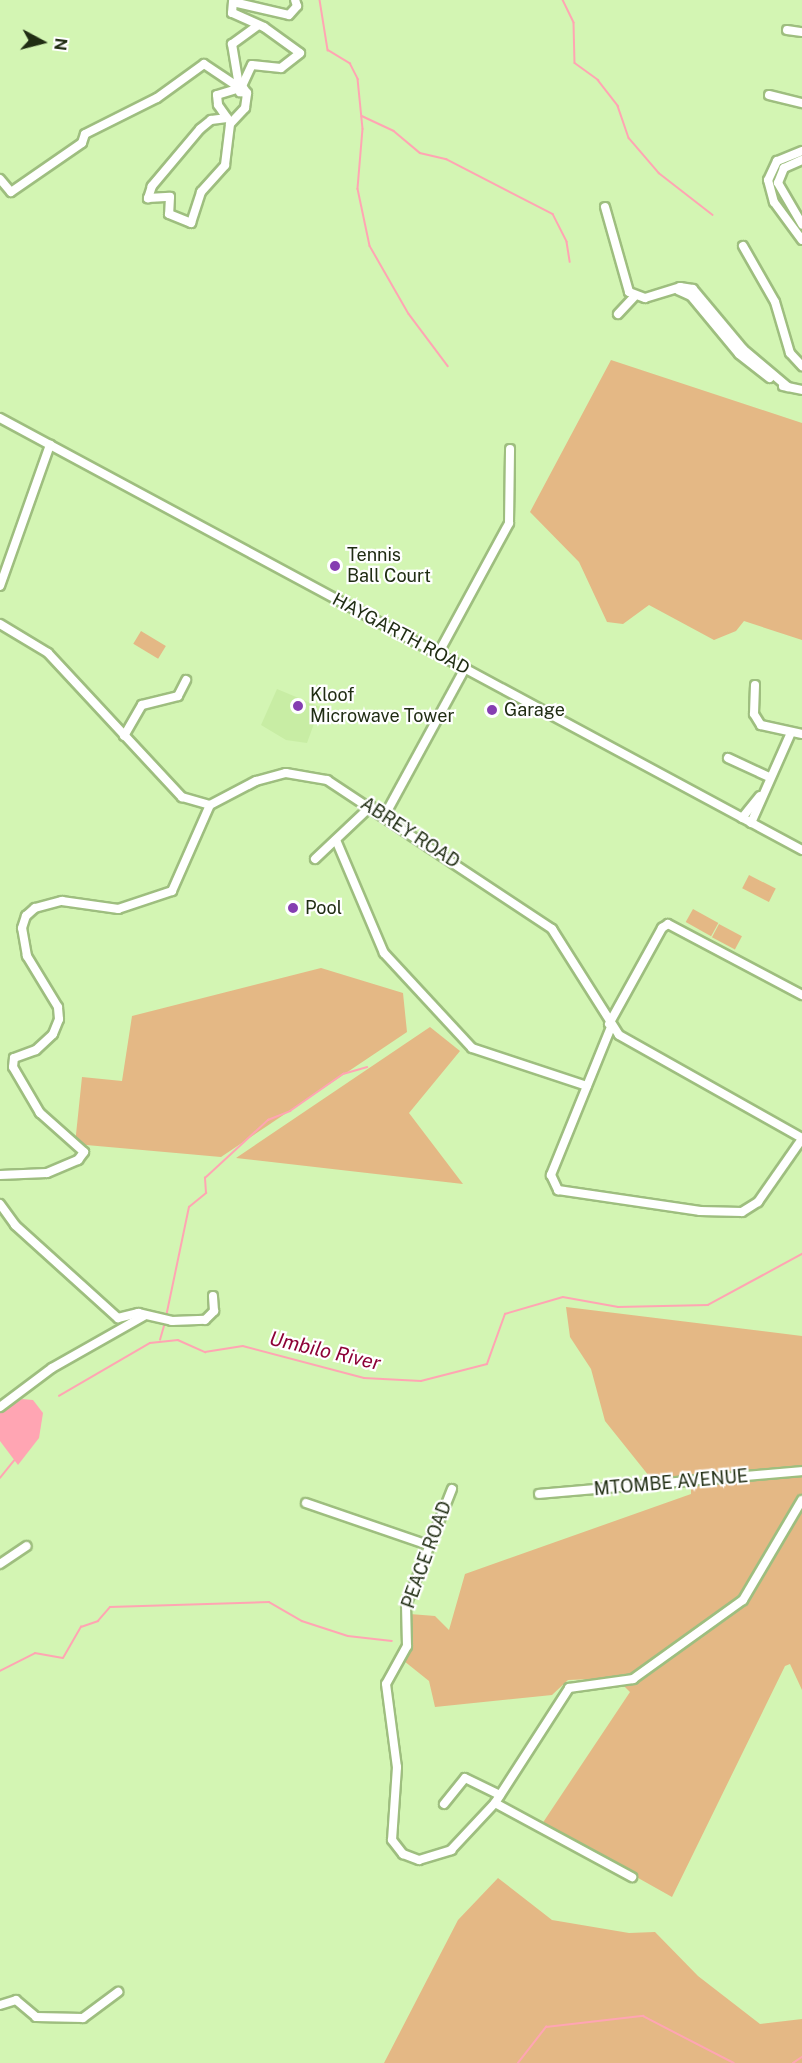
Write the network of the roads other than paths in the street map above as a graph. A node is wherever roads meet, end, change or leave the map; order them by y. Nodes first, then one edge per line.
1 (295, 0) edge
2 (257, 26) junction
3 (787, 30) dead end
4 (802, 32) edge
5 (240, 88) junction
6 (247, 93) junction
7 (769, 95) dead end
8 (802, 103) edge
9 (802, 151) edge
10 (802, 160) edge
11 (0, 179) edge
12 (605, 207) dead end
13 (802, 224) edge
14 (802, 240) edge
15 (743, 246) dead end
16 (634, 297) junction
17 (618, 314) dead end
18 (802, 366) edge
19 (802, 390) edge
20 (0, 418) edge
21 (50, 445) junction
22 (510, 449) dead end
23 (0, 586) edge
24 (0, 624) edge
25 (438, 654) junction
26 (465, 668) junction
27 (186, 680) dead end
28 (754, 685) dead end
29 (802, 734) edge
30 (790, 735) junction
31 (124, 736) junction
32 (728, 758) dead end
33 (769, 777) junction
34 (760, 796) junction
35 (210, 805) junction
36 (370, 807) junction
37 (385, 815) junction
38 (742, 818) junction
39 (751, 823) junction
40 (336, 840) junction
41 (802, 850) edge
42 (315, 859) dead end
43 (802, 996) edge
44 (610, 1025) junction
45 (587, 1086) junction
46 (802, 1139) edge
47 (0, 1175) edge
48 (0, 1204) edge
49 (213, 1296) dead end
50 (144, 1316) junction
51 (0, 1407) edge
52 (802, 1471) edge
53 (452, 1489) dead end
54 (539, 1494) dead end
55 (802, 1500) edge
56 (306, 1503) dead end
57 (428, 1545) junction
58 (27, 1546) dead end
59 (0, 1564) edge
60 (500, 1795) junction
61 (495, 1803) junction
62 (444, 1804) dead end
63 (632, 1877) dead end
64 (118, 1992) dead end
65 (0, 2005) edge

1 - 2 street
2 - 5 street
2 - 6 street
3 - 4 street
5 - 6 street
5 - 6 street
5 - 11 street
7 - 8 street
9 - 14 street
10 - 13 street
12 - 16 street
15 - 18 street
16 - 17 street
16 - 19 street
20 - 21 street, HAYGARTH ROAD
21 - 23 street
21 - 25 street, HAYGARTH ROAD
22 - 25 street
24 - 31 street
25 - 26 street, HAYGARTH ROAD
26 - 37 street
26 - 38 street, HAYGARTH ROAD
27 - 31 street
28 - 30 street
29 - 30 street
30 - 33 street
31 - 35 street
32 - 33 street
33 - 34 street
34 - 38 street
34 - 39 street
35 - 36 street, ABREY ROAD
35 - 47 street
36 - 37 street, ABREY ROAD
36 - 40 street
37 - 44 street, ABREY ROAD
38 - 39 street, HAYGARTH ROAD
39 - 41 street, HAYGARTH ROAD
40 - 42 street
40 - 45 street
43 - 44 street
44 - 45 street
44 - 46 street, ABREY ROAD
45 - 46 street
48 - 50 street
49 - 50 street
50 - 51 street
52 - 54 street, MTOMBE AVENUE
53 - 57 street, PEACE ROAD
55 - 60 street, PEACE ROAD
56 - 57 street
57 - 61 street, PEACE ROAD
58 - 59 street
60 - 61 street, PEACE ROAD
60 - 62 street
61 - 63 street
64 - 65 street

